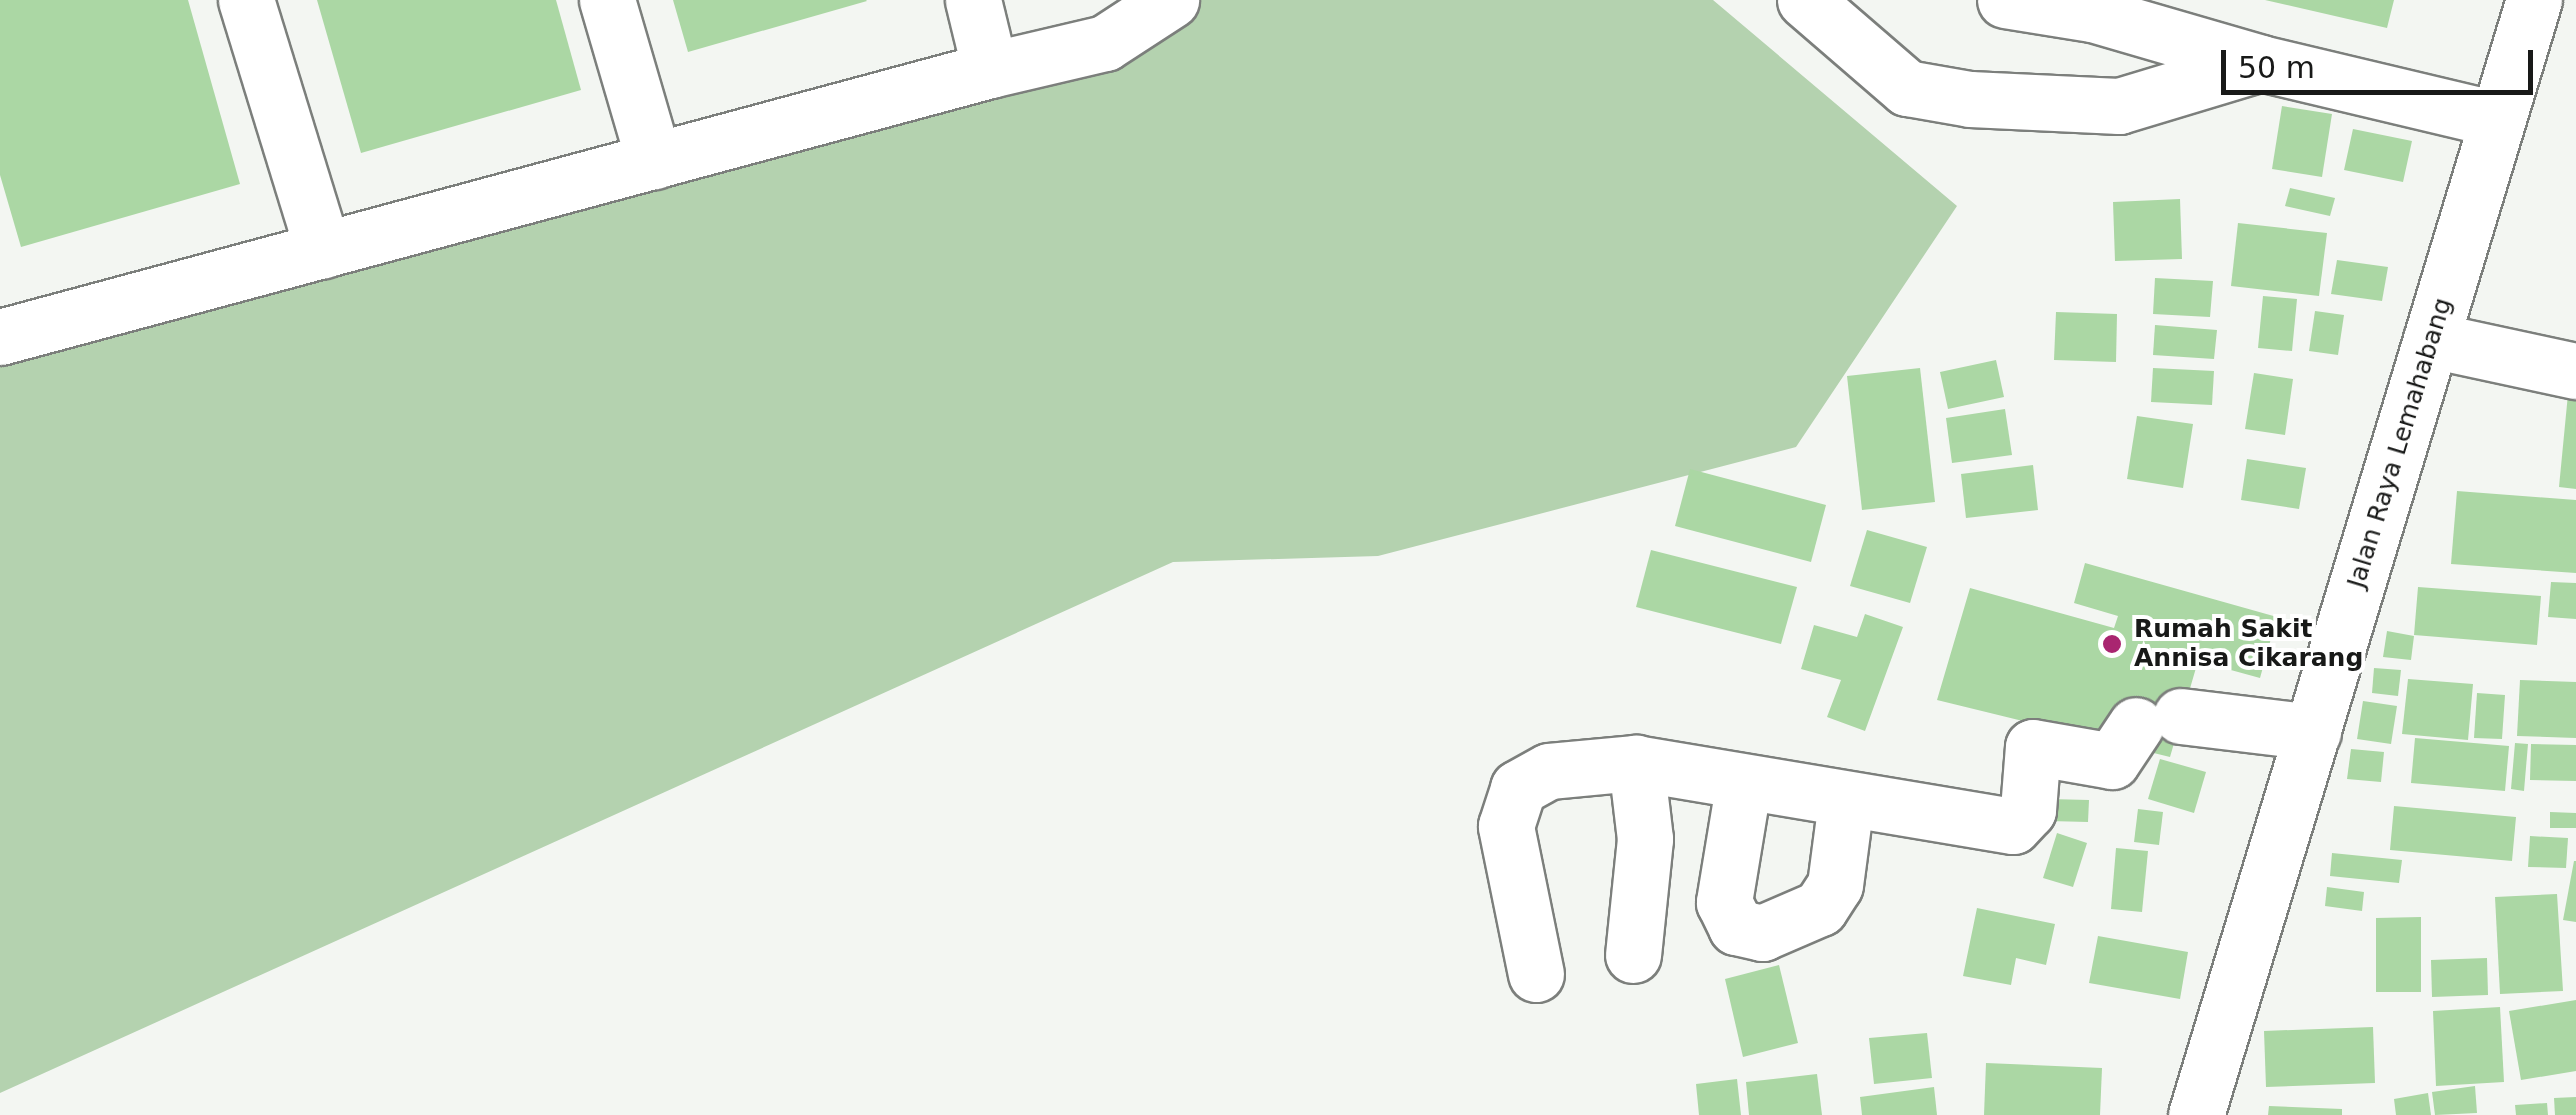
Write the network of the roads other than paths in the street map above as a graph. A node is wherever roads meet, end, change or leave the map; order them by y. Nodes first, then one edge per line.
1 (246, 0) edge
2 (607, 0) edge
3 (1170, 0) edge
4 (1805, 0) edge
5 (2005, 0) edge
6 (2534, 0) edge
7 (980, 2) edge
8 (2094, 7) edge
9 (2261, 63) junction
10 (990, 70) junction
11 (2496, 119) junction
12 (654, 161) junction
13 (324, 250) junction
14 (0, 337) edge
15 (2430, 340) junction
16 (2576, 371) edge
17 (2313, 732) junction
18 (1636, 764) junction
19 (1744, 787) junction
20 (1846, 800) junction
21 (1632, 954) dead end
22 (1536, 974) dead end
23 (2196, 1115) edge

1 - 13 street
2 - 12 street
3 - 10 street
4 - 9 street
5 - 8 street
6 - 11 street, Jalan Raya Lemahabang
7 - 10 street
8 - 9 street
9 - 11 street
10 - 12 street
11 - 15 street, Jalan Raya Lemahabang
12 - 13 street
13 - 14 street
15 - 16 street
15 - 17 street, Jalan Raya Lemahabang
17 - 20 street
17 - 23 street, Jalan Raya Lemahabang
18 - 19 street
18 - 21 street
18 - 22 street
19 - 20 street
19 - 20 street

